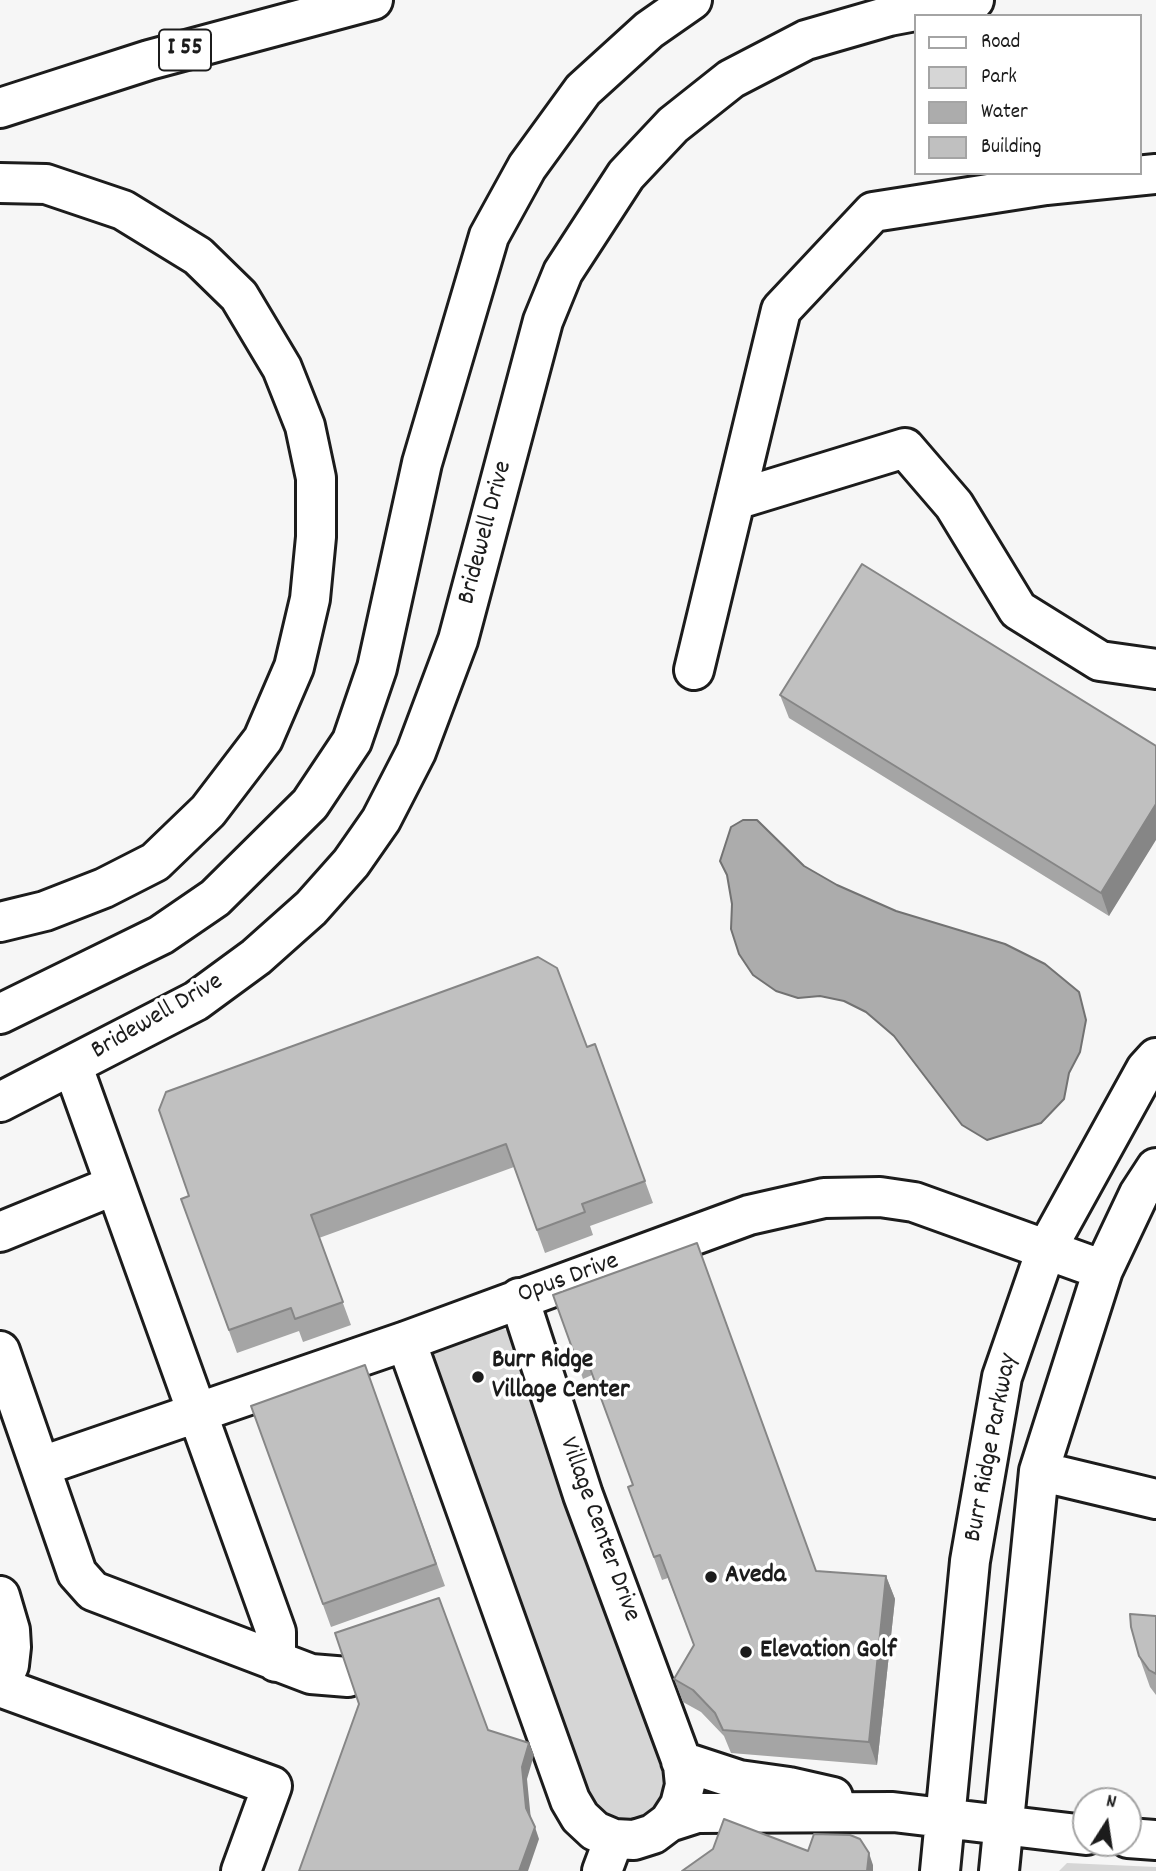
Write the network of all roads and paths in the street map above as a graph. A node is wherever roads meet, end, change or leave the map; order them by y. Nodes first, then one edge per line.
1 (373, 0) edge
2 (692, 0) edge
3 (974, 0) edge
4 (0, 108) edge
5 (1156, 174) edge
6 (0, 183) edge
7 (735, 499) junction
8 (1156, 669) edge
9 (694, 670) dead end
10 (0, 922) edge
11 (0, 1014) edge
12 (1156, 1058) edge
13 (73, 1067) junction
14 (0, 1102) edge
15 (1156, 1168) edge
16 (114, 1185) junction
17 (0, 1232) edge
18 (1046, 1250) junction
19 (1103, 1270) junction
20 (519, 1298) junction
21 (406, 1341) junction
22 (0, 1351) edge
23 (196, 1415) junction
24 (41, 1466) junction
25 (1039, 1471) junction
26 (1156, 1499) edge
27 (0, 1596) edge
28 (276, 1662) junction
29 (348, 1677) edge
30 (0, 1687) edge
31 (682, 1763) junction
32 (893, 1812) junction
33 (947, 1817) junction
34 (669, 1822) junction
35 (1003, 1825) junction
36 (1072, 1833) edge
37 (608, 1855) edge
38 (241, 1871) edge
39 (940, 1871) edge
40 (999, 1871) edge

1 - 4 main road, I 55
2 - 11 main road
3 - 13 main road, Bridewell Drive
5 - 7 main road
6 - 10 main road
7 - 8 main road
7 - 9 main road
12 - 18 main road, Burr Ridge Parkway
13 - 14 main road, Bridewell Drive
13 - 16 main road
15 - 19 main road, Burr Ridge Parkway
16 - 17 main road
16 - 23 main road
18 - 19 main road, Opus Drive
18 - 20 main road, Opus Drive
18 - 33 main road, Burr Ridge Parkway
19 - 25 main road, Burr Ridge Parkway
20 - 21 main road, Opus Drive
20 - 31 main road, Village Center Drive
21 - 23 main road, Opus Drive
21 - 37 main road
22 - 24 main road
23 - 24 main road, Opus Drive
23 - 28 main road
24 - 28 main road
25 - 26 main road
25 - 35 main road, Burr Ridge Parkway
27 - 30 main road
28 - 29 main road
30 - 38 main road
31 - 32 main road
31 - 34 main road
32 - 33 main road
32 - 34 main road
33 - 35 main road
33 - 39 main road, Burr Ridge Parkway
34 - 37 main road
35 - 36 main road
35 - 40 main road, Burr Ridge Parkway

